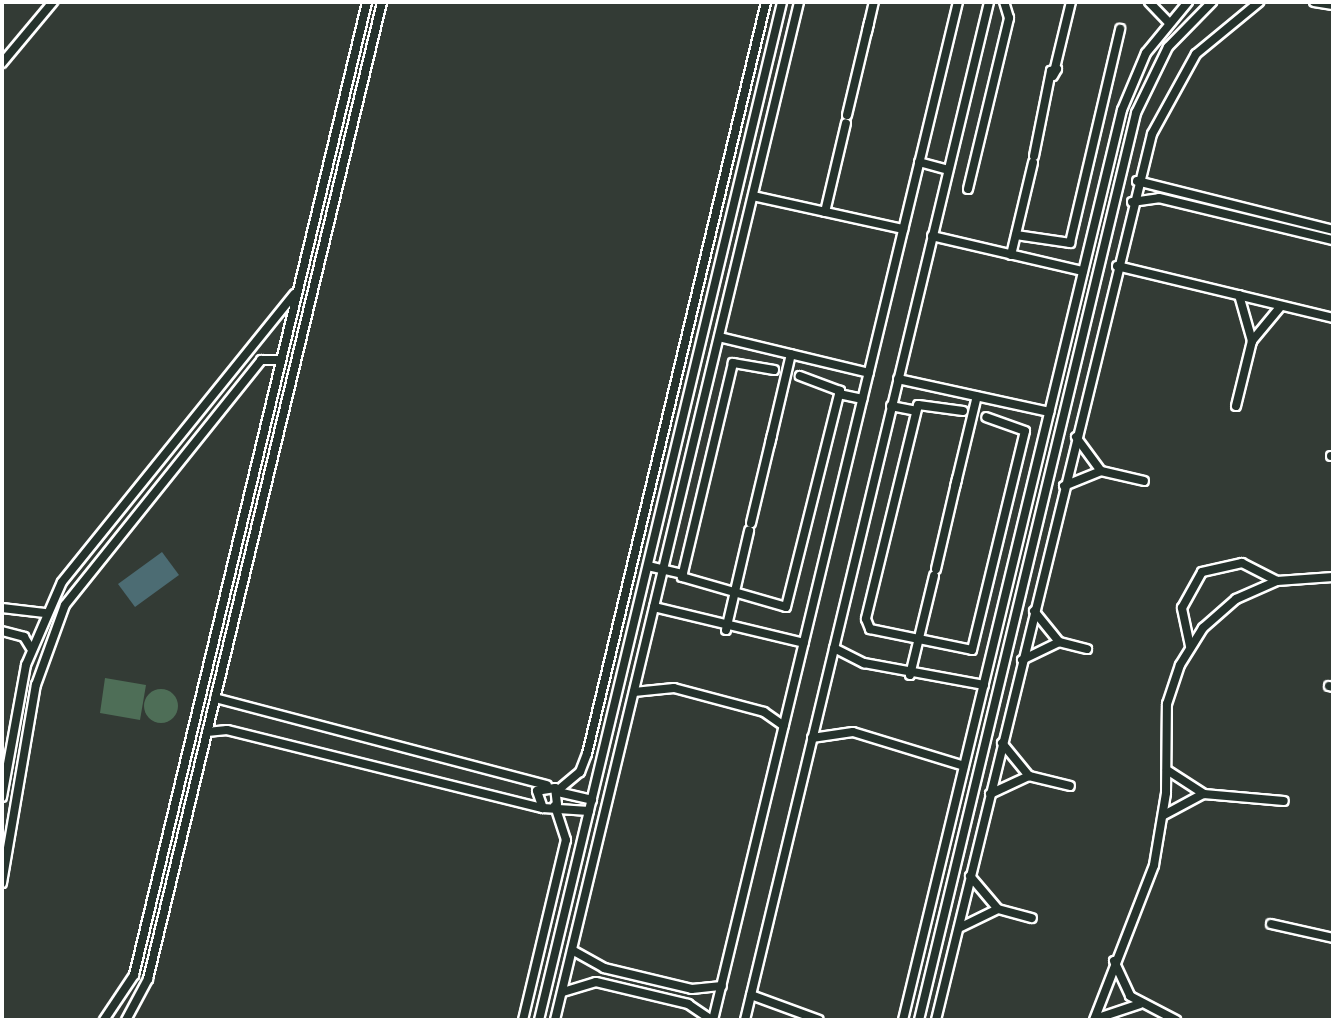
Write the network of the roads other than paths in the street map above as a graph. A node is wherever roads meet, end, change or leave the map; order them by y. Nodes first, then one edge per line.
1 (53, 2) edge
2 (367, 2) edge
3 (382, 2) edge
4 (766, 2) edge
5 (782, 2) edge
6 (799, 2) edge
7 (874, 2) edge
8 (958, 2) edge
9 (989, 2) edge
10 (1004, 2) edge
11 (1149, 2) edge
12 (1188, 2) edge
13 (1212, 2) edge
14 (1259, 2) edge
15 (1314, 2) edge
16 (1067, 3) edge
17 (1333, 5) edge
18 (1168, 22) junction
19 (1120, 29) dead end
20 (2, 63) edge
21 (333, 145) junction
22 (347, 148) junction
23 (1111, 153) junction
24 (1126, 156) junction
25 (919, 162) junction
26 (948, 170) junction
27 (1137, 181) junction
28 (968, 189) dead end
29 (753, 196) junction
30 (1132, 202) junction
31 (825, 212) junction
32 (903, 229) junction
33 (1333, 230) edge
34 (1016, 235) junction
35 (932, 236) junction
36 (1333, 240) edge
37 (1011, 255) junction
38 (722, 257) junction
39 (737, 260) junction
40 (1117, 266) junction
41 (1083, 271) junction
42 (300, 283) junction
43 (1239, 295) junction
44 (1281, 306) junction
45 (1333, 318) edge
46 (719, 337) junction
47 (260, 339) junction
48 (1252, 341) junction
49 (791, 354) junction
50 (271, 355) junction
51 (281, 360) junction
52 (774, 370) dead end
53 (869, 373) junction
54 (800, 376) dead end
55 (898, 379) junction
56 (839, 394) junction
57 (977, 396) junction
58 (862, 399) junction
59 (891, 406) junction
60 (1236, 406) dead end
61 (916, 411) junction
62 (963, 411) dead end
63 (1049, 412) junction
64 (986, 417) dead end
65 (1076, 437) junction
66 (1101, 471) junction
67 (1144, 481) dead end
68 (1064, 486) junction
69 (648, 566) junction
70 (232, 567) junction
71 (663, 569) junction
72 (246, 571) junction
73 (683, 574) junction
74 (1333, 577) edge
75 (1277, 581) junction
76 (734, 594) junction
77 (654, 607) junction
78 (2, 608) edge
79 (1034, 611) junction
80 (45, 613) junction
81 (726, 630) junction
82 (2, 631) edge
83 (919, 639) junction
84 (1059, 642) junction
85 (804, 643) junction
86 (974, 644) junction
87 (1190, 646) junction
88 (31, 648) junction
89 (834, 648) junction
90 (993, 648) junction
91 (1087, 649) dead end
92 (1022, 660) junction
93 (910, 675) junction
94 (984, 685) junction
95 (634, 692) junction
96 (215, 698) junction
97 (784, 726) junction
98 (207, 732) junction
99 (812, 738) junction
100 (1002, 743) junction
101 (964, 766) junction
102 (1167, 770) junction
103 (1029, 776) junction
104 (547, 785) junction
105 (1070, 786) dead end
106 (558, 791) junction
107 (990, 794) junction
108 (1204, 794) junction
109 (2, 797) edge
110 (592, 800) junction
111 (1284, 801) dead end
112 (556, 805) junction
113 (543, 808) junction
114 (589, 811) junction
115 (1164, 815) junction
116 (970, 876) junction
117 (2, 883) edge
118 (998, 909) junction
119 (1032, 918) dead end
120 (1271, 924) dead end
121 (958, 929) junction
122 (1333, 938) edge
123 (572, 950) junction
124 (1114, 961) junction
125 (917, 966) junction
126 (931, 969) junction
127 (134, 975) junction
128 (148, 979) junction
129 (722, 986) junction
130 (562, 992) junction
131 (751, 995) junction
132 (909, 999) junction
133 (923, 1002) junction
134 (1141, 1004) junction
135 (938, 1010) junction
136 (104, 1020) edge
137 (126, 1020) edge
138 (523, 1020) edge
139 (539, 1020) edge
140 (555, 1020) edge
141 (712, 1020) edge
142 (745, 1020) edge
143 (819, 1020) edge
144 (903, 1020) edge
145 (919, 1020) edge
146 (936, 1020) edge
147 (944, 1020) edge
148 (1094, 1020) edge
149 (1176, 1020) edge

1 - 20 street
2 - 21 street
3 - 22 street
4 - 106 street
5 - 38 street
6 - 29 street
7 - 31 street
8 - 25 street
9 - 26 street
10 - 28 street
11 - 18 street
12 - 18 street
13 - 24 street
14 - 27 street
15 - 17 street
16 - 34 street
18 - 23 street
19 - 34 street
21 - 22 street
21 - 42 street
22 - 72 street
23 - 24 street
23 - 41 street
24 - 126 street
25 - 26 street
25 - 32 street
26 - 35 street
27 - 30 street
27 - 33 street
29 - 31 street
29 - 39 street
30 - 36 street
30 - 40 street
31 - 32 street
32 - 53 street
34 - 37 street
35 - 37 street
35 - 55 street
37 - 41 street
38 - 39 street
38 - 69 street
39 - 46 street
40 - 43 street
40 - 65 street
41 - 63 street
42 - 47 street
42 - 51 street
43 - 44 street
43 - 48 street
44 - 45 street
44 - 48 street
46 - 49 street
46 - 71 street
47 - 50 street
47 - 80 street
48 - 60 street
49 - 53 street
49 - 76 street
50 - 51 street
50 - 117 street
51 - 70 street
52 - 73 street
53 - 58 street
54 - 56 street
55 - 57 street
55 - 59 street
56 - 58 street
56 - 76 street
57 - 63 street
57 - 83 street
58 - 85 street
59 - 61 street
59 - 89 street
61 - 62 street
61 - 83 street
63 - 90 street
64 - 86 street
65 - 66 street
65 - 68 street
66 - 67 street
66 - 68 street
68 - 79 street
69 - 71 street
69 - 110 street
70 - 72 street
70 - 127 street
71 - 73 street
71 - 77 street
72 - 96 street
73 - 76 street
74 - 75 street
75 - 87 street
75 - 87 street
76 - 81 street
77 - 81 street
77 - 95 street
78 - 80 street
79 - 84 street
79 - 92 street
80 - 88 street
81 - 85 street
82 - 88 street
83 - 86 street
83 - 93 street
84 - 91 street
84 - 92 street
85 - 97 street
86 - 90 street
87 - 102 street
88 - 109 street
89 - 93 street
89 - 99 street
90 - 94 street
92 - 100 street
93 - 94 street
94 - 101 street
95 - 97 street
95 - 123 street
96 - 98 street
96 - 104 street
97 - 129 street
98 - 113 street
98 - 128 street
99 - 101 street
99 - 131 street
100 - 103 street
100 - 107 street
101 - 125 street
102 - 108 street
102 - 115 street
103 - 105 street
103 - 107 street
104 - 106 street
104 - 113 street
106 - 110 street
106 - 112 street
107 - 116 street
108 - 111 street
108 - 115 street
110 - 114 street
112 - 113 street
112 - 114 street
112 - 138 street
114 - 139 street
115 - 124 street
116 - 118 street
116 - 121 street
118 - 119 street
118 - 121 street
120 - 122 street
121 - 135 street
123 - 129 street
123 - 130 street
124 - 134 street
124 - 148 street
125 - 126 street
125 - 132 street
126 - 133 street
127 - 128 street
127 - 136 street
128 - 137 street
129 - 141 street
130 - 140 street
130 - 141 street
131 - 142 street
131 - 143 street
132 - 133 street
132 - 144 street
133 - 145 street
134 - 148 street
134 - 149 street
135 - 146 street
135 - 147 street

